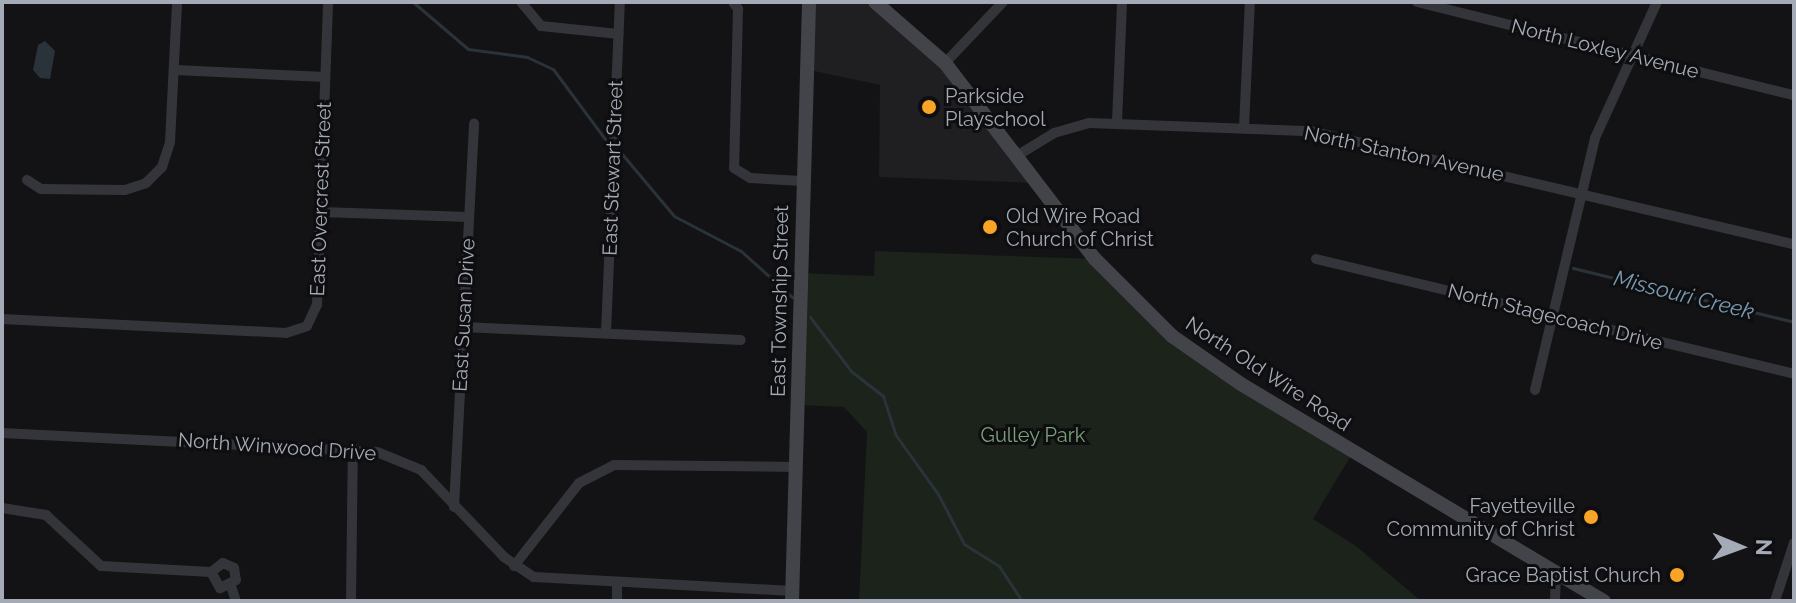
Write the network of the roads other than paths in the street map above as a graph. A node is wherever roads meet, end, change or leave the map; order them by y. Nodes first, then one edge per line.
1 (177, 2) edge
2 (328, 2) edge
3 (521, 2) edge
4 (620, 2) edge
5 (733, 2) edge
6 (809, 2) edge
7 (875, 2) edge
8 (1003, 2) edge
9 (1122, 2) edge
10 (1250, 2) edge
11 (1417, 2) edge
12 (1657, 2) edge
13 (619, 34) junction
14 (1632, 56) junction
15 (945, 63) junction
16 (175, 70) junction
17 (325, 77) junction
18 (1794, 95) edge
19 (1117, 122) junction
20 (474, 124) dead end
21 (1244, 127) junction
22 (1015, 157) junction
23 (27, 180) dead end
24 (802, 181) junction
25 (1581, 194) junction
26 (321, 212) junction
27 (469, 217) junction
28 (1794, 244) edge
29 (1316, 259) dead end
30 (1552, 316) junction
31 (2, 319) edge
32 (464, 327) junction
33 (606, 333) junction
34 (741, 340) dead end
35 (1794, 374) edge
36 (1535, 390) dead end
37 (2, 433) edge
38 (353, 448) junction
39 (797, 467) junction
40 (454, 507) junction
41 (2, 508) edge
42 (1794, 543) edge
43 (514, 566) junction
44 (1556, 571) junction
45 (211, 572) junction
46 (617, 584) junction
47 (231, 586) junction
48 (792, 596) edge
49 (236, 601) edge
50 (351, 601) edge
51 (617, 601) edge
52 (1555, 601) edge
53 (1604, 601) edge
54 (1775, 601) edge

1 - 16 street
2 - 17 street, East Overcrest Street
3 - 13 street
4 - 13 street, East Stewart Street
5 - 24 street
6 - 24 street, East Township Street
7 - 15 street, North Old Wire Road
8 - 15 street
9 - 19 street
10 - 21 street
11 - 14 street, North Loxley Avenue
12 - 14 street
13 - 33 street, East Stewart Street
14 - 18 street, North Loxley Avenue
14 - 25 street
15 - 22 street, North Old Wire Road
16 - 17 street
16 - 23 street
17 - 26 street, East Overcrest Street
19 - 21 street, North Stanton Avenue
19 - 22 street, North Stanton Avenue
20 - 27 street, East Susan Drive
21 - 25 street, North Stanton Avenue
22 - 44 street, North Old Wire Road
24 - 39 street, East Township Street
25 - 28 street, North Stanton Avenue
25 - 30 street
26 - 27 street
26 - 31 street, East Overcrest Street
27 - 32 street, East Susan Drive
29 - 30 street, North Stagecoach Drive
30 - 35 street, North Stagecoach Drive
30 - 36 street
32 - 33 street
32 - 40 street, East Susan Drive
33 - 34 street
37 - 38 street, North Winwood Drive
38 - 40 street, North Winwood Drive
38 - 50 street
39 - 43 street
39 - 48 street, East Township Street
40 - 43 street, North Winwood Drive
41 - 45 street
42 - 54 street
43 - 46 street, North Winwood Drive
44 - 52 street
44 - 53 street, North Old Wire Road
45 - 47 street
45 - 47 street
46 - 48 street, North Winwood Drive
46 - 51 street
47 - 49 street

